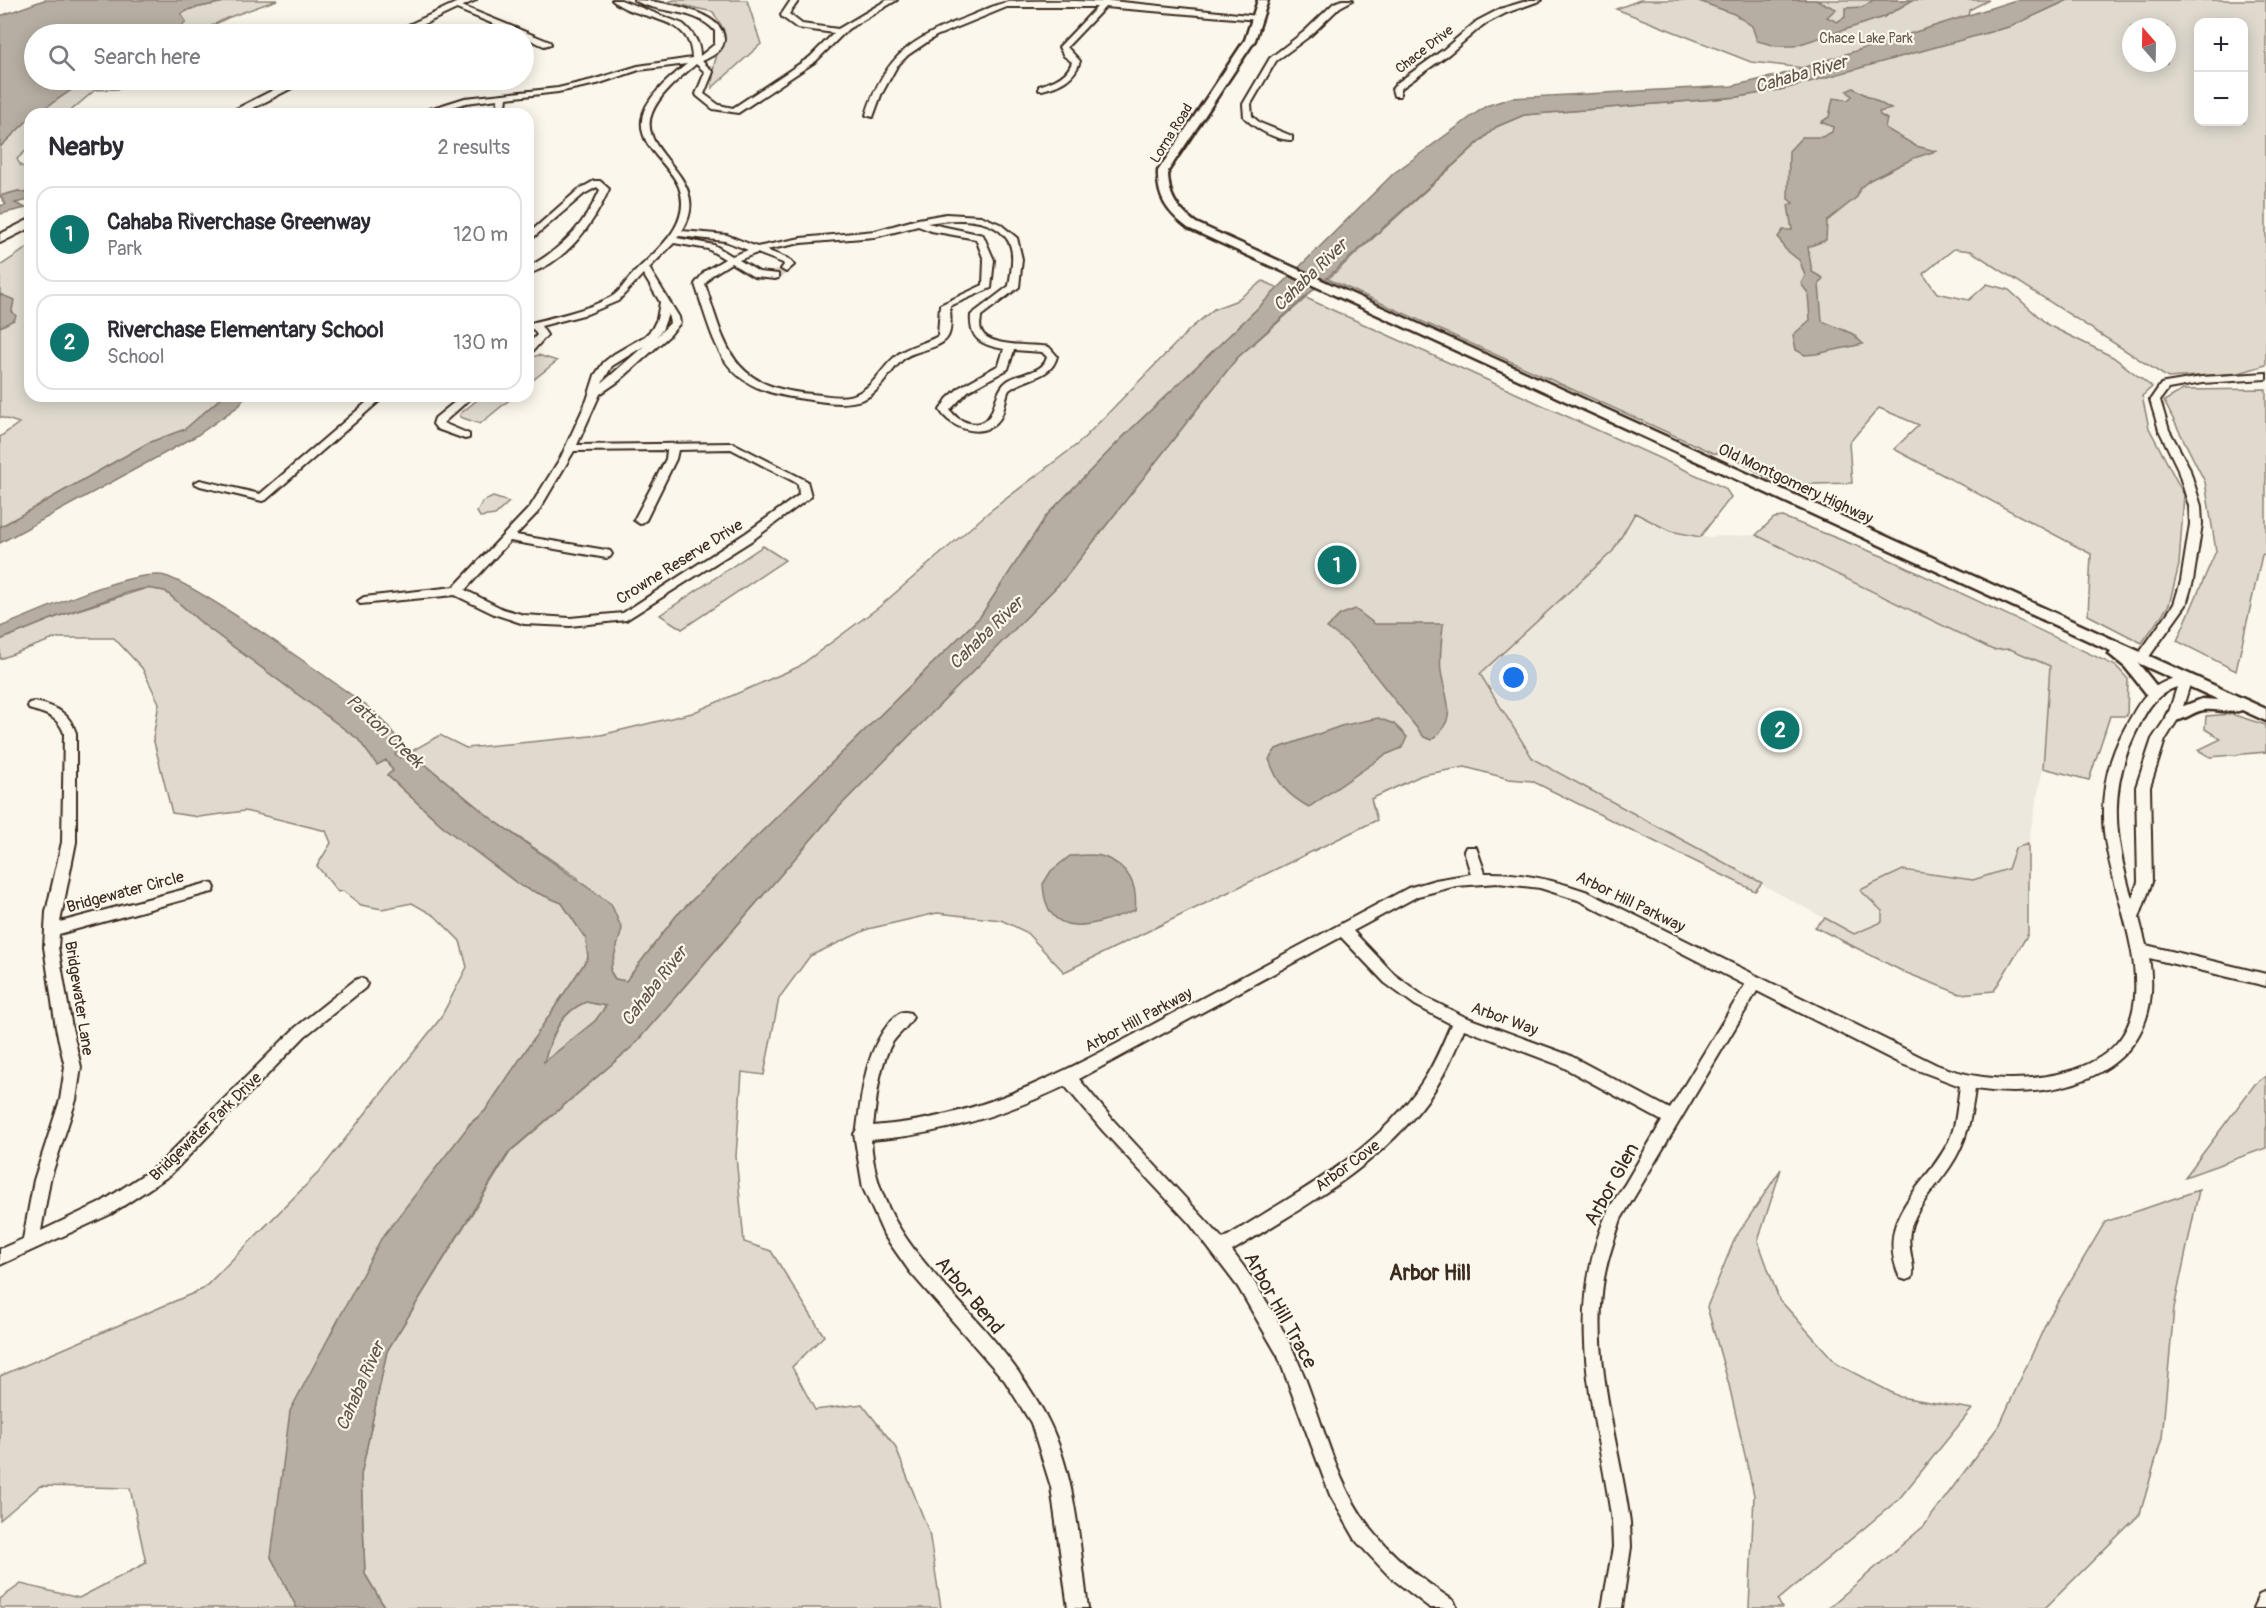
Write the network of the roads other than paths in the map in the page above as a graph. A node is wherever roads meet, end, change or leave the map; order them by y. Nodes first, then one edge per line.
1 (471, 0) edge
2 (616, 0) edge
3 (638, 0) edge
4 (795, 0) edge
5 (893, 0) edge
6 (1263, 0) edge
7 (1349, 0) edge
8 (1538, 0) edge
9 (1105, 2) junction
10 (457, 6) junction
11 (1258, 18) junction
12 (417, 24) edge
13 (500, 24) edge
14 (840, 32) junction
15 (534, 39) edge
16 (547, 44) dead end
17 (696, 60) junction
18 (1042, 88) dead end
19 (281, 90) edge
20 (1397, 94) dead end
21 (503, 96) junction
22 (244, 108) edge
23 (440, 108) edge
24 (502, 108) edge
25 (870, 116) dead end
26 (1289, 138) dead end
27 (918, 222) junction
28 (24, 227) edge
29 (534, 234) edge
30 (675, 237) junction
31 (0, 239) edge
32 (753, 249) junction
33 (734, 259) junction
34 (644, 267) junction
35 (534, 268) edge
36 (786, 269) dead end
37 (775, 276) dead end
38 (1311, 281) joint
39 (664, 303) junction
40 (534, 325) edge
41 (534, 328) edge
42 (534, 345) edge
43 (1010, 347) junction
44 (2266, 376) edge
45 (595, 392) junction
46 (373, 402) edge
47 (461, 402) edge
48 (465, 436) dead end
49 (570, 448) junction
50 (673, 448) junction
51 (200, 483) dead end
52 (640, 520) dead end
53 (507, 537) junction
54 (606, 554) dead end
55 (457, 591) junction
56 (364, 601) dead end
57 (2092, 636) junction
58 (2142, 658) junction
59 (2186, 678) junction
60 (2154, 693) junction
61 (34, 706) dead end
62 (2265, 715) edge
63 (2174, 716) junction
64 (1471, 850) dead end
65 (1479, 876) junction
66 (208, 888) dead end
67 (2132, 917) junction
68 (1342, 929) junction
69 (52, 930) junction
70 (2141, 950) junction
71 (2266, 980) edge
72 (1754, 982) junction
73 (360, 984) dead end
74 (906, 1017) dead end
75 (1460, 1021) junction
76 (1068, 1077) junction
77 (1968, 1081) junction
78 (1672, 1118) junction
79 (862, 1134) junction
80 (32, 1243) junction
81 (1221, 1249) junction
82 (0, 1257) edge
83 (1906, 1272) dead end
84 (2266, 1602) edge
85 (1078, 1608) edge
86 (1447, 1608) edge
87 (1612, 1608) edge
88 (2263, 1608) edge

1 - 10 main road
2 - 17 street
3 - 17 street
4 - 14 street
5 - 14 street
6 - 11 street, Lorna Road
7 - 26 street
8 - 20 street, Chace Drive
9 - 11 street
9 - 18 street
9 - 25 street
10 - 12 main road
10 - 13 street
11 - 38 street, Lorna Road
14 - 17 street
15 - 16 street
17 - 21 street
17 - 30 street
19 - 22 main road
21 - 23 street
21 - 24 street
27 - 32 street
27 - 33 street
27 - 43 street
28 - 31 main road
29 - 35 street
30 - 32 street
30 - 33 street
30 - 34 street
32 - 33 street
32 - 36 street
33 - 37 street
34 - 39 street
34 - 40 street
38 - 57 street, Old Montgomery Highway
39 - 45 street
39 - 45 street
41 - 42 street
43 - 43 street
44 - 58 street
45 - 49 street
46 - 51 street
47 - 48 street
49 - 50 street, Crowne Reserve Drive
49 - 53 street
50 - 52 street
50 - 55 street, Crowne Reserve Drive
53 - 54 street
53 - 55 street
55 - 56 street
57 - 58 street, Old Montgomery Highway
57 - 60 street
58 - 59 street, Old Montgomery Highway
59 - 60 street
59 - 62 street, Old Montgomery Highway
59 - 63 street
60 - 67 street, Arbor Hill Parkway
61 - 69 street, Bridgewater Lane
62 - 63 street
63 - 67 street
64 - 65 street
65 - 68 street, Arbor Hill Parkway
65 - 72 street, Arbor Hill Parkway
66 - 69 street, Bridgewater Circle
67 - 70 street, Arbor Hill Parkway
68 - 75 street, Arbor Way
68 - 76 street, Arbor Hill Parkway
69 - 80 street, Bridgewater Lane
70 - 71 street
70 - 77 street, Arbor Hill Parkway
72 - 77 street, Arbor Hill Parkway
72 - 78 street, Arbor Glen
73 - 80 street, Bridgewater Park Drive
74 - 79 street, Arbor Bend
75 - 78 street, Arbor Way
75 - 81 street, Arbor Cove
76 - 79 street, Arbor Hill Parkway
76 - 81 street, Arbor Hill Trace
77 - 83 street
78 - 87 street, Arbor Glen
79 - 85 street, Arbor Bend
80 - 82 street, Bridgewater Park Drive
81 - 86 street, Arbor Hill Trace
84 - 88 street

